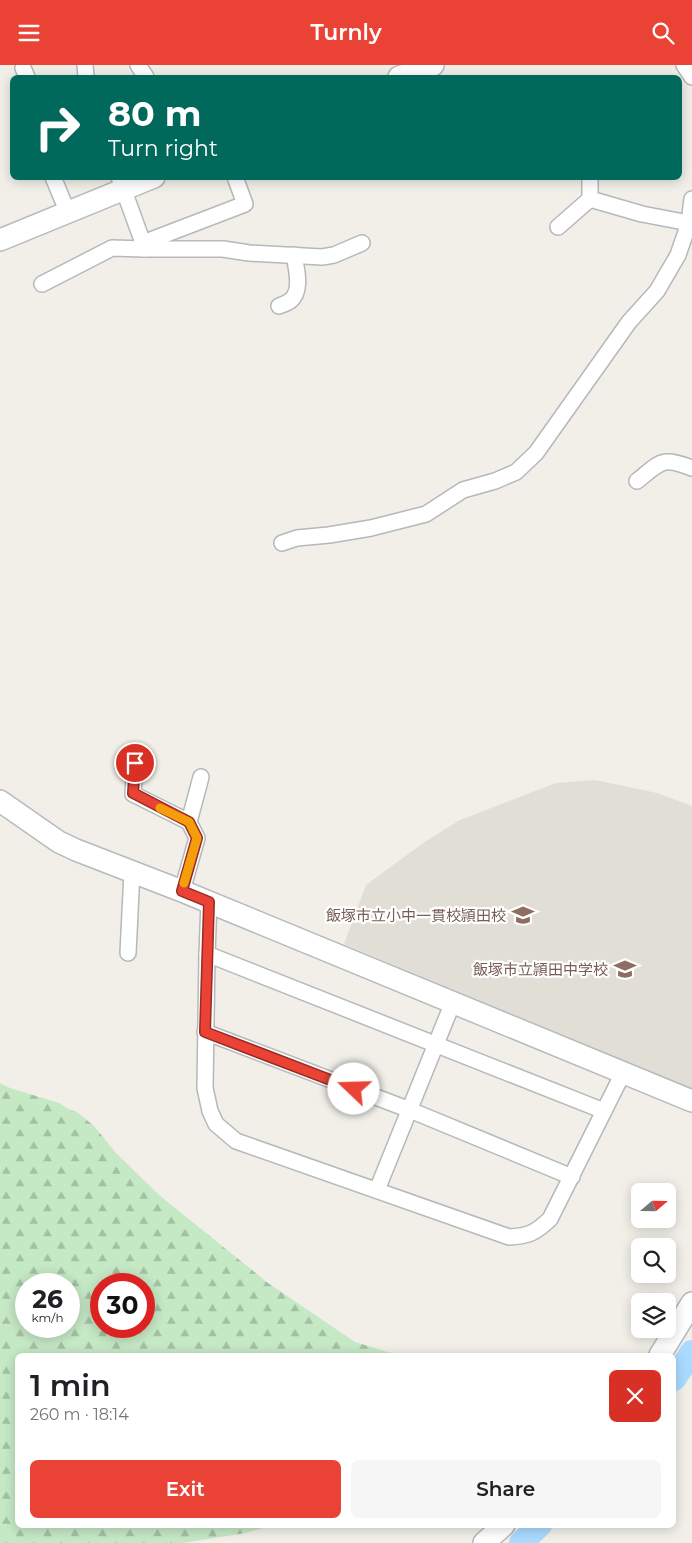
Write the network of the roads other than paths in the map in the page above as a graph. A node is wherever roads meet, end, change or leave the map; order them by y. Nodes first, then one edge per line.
1 (433, 65) edge
2 (684, 65) edge
3 (405, 75) edge
4 (692, 77) edge
5 (54, 180) edge
6 (140, 180) edge
7 (236, 180) edge
8 (590, 180) edge
9 (122, 184) edge
10 (590, 199) junction
11 (692, 199) edge
12 (68, 213) junction
13 (688, 223) junction
14 (558, 227) dead end
15 (0, 240) edge
16 (362, 243) dead end
17 (144, 246) junction
18 (294, 255) junction
19 (42, 284) dead end
20 (279, 306) dead end
21 (692, 467) edge
22 (637, 481) dead end
23 (282, 543) dead end
24 (135, 763) dead end
25 (201, 777) dead end
26 (0, 801) edge
27 (189, 822) junction
28 (132, 872) junction
29 (182, 891) junction
30 (209, 902) junction
31 (128, 953) dead end
32 (207, 954) junction
33 (453, 1002) junction
34 (205, 1032) junction
35 (436, 1043) junction
36 (622, 1073) junction
37 (692, 1101) edge
38 (410, 1110) junction
39 (604, 1111) junction
40 (572, 1177) junction
41 (377, 1190) junction
42 (692, 1303) edge
43 (661, 1353) edge
44 (501, 1528) edge
45 (484, 1543) edge

1 - 3 street
2 - 4 street
5 - 12 street
6 - 9 street
7 - 17 street
8 - 10 street
9 - 12 street
9 - 17 street
10 - 13 street
10 - 14 street
11 - 13 street
12 - 15 street
13 - 23 street
16 - 18 street
17 - 18 street
17 - 19 street
18 - 20 street
21 - 22 street
24 - 27 street
25 - 27 street
26 - 28 street
27 - 29 street
28 - 29 street
28 - 31 street
29 - 30 street
30 - 32 street
30 - 33 street
32 - 34 street
32 - 35 street
33 - 35 street
33 - 36 street
34 - 38 street
34 - 41 street
35 - 38 street
35 - 39 street
36 - 37 street
36 - 39 street
38 - 40 street
38 - 41 street
39 - 40 street
40 - 41 street
42 - 43 street
44 - 45 street

